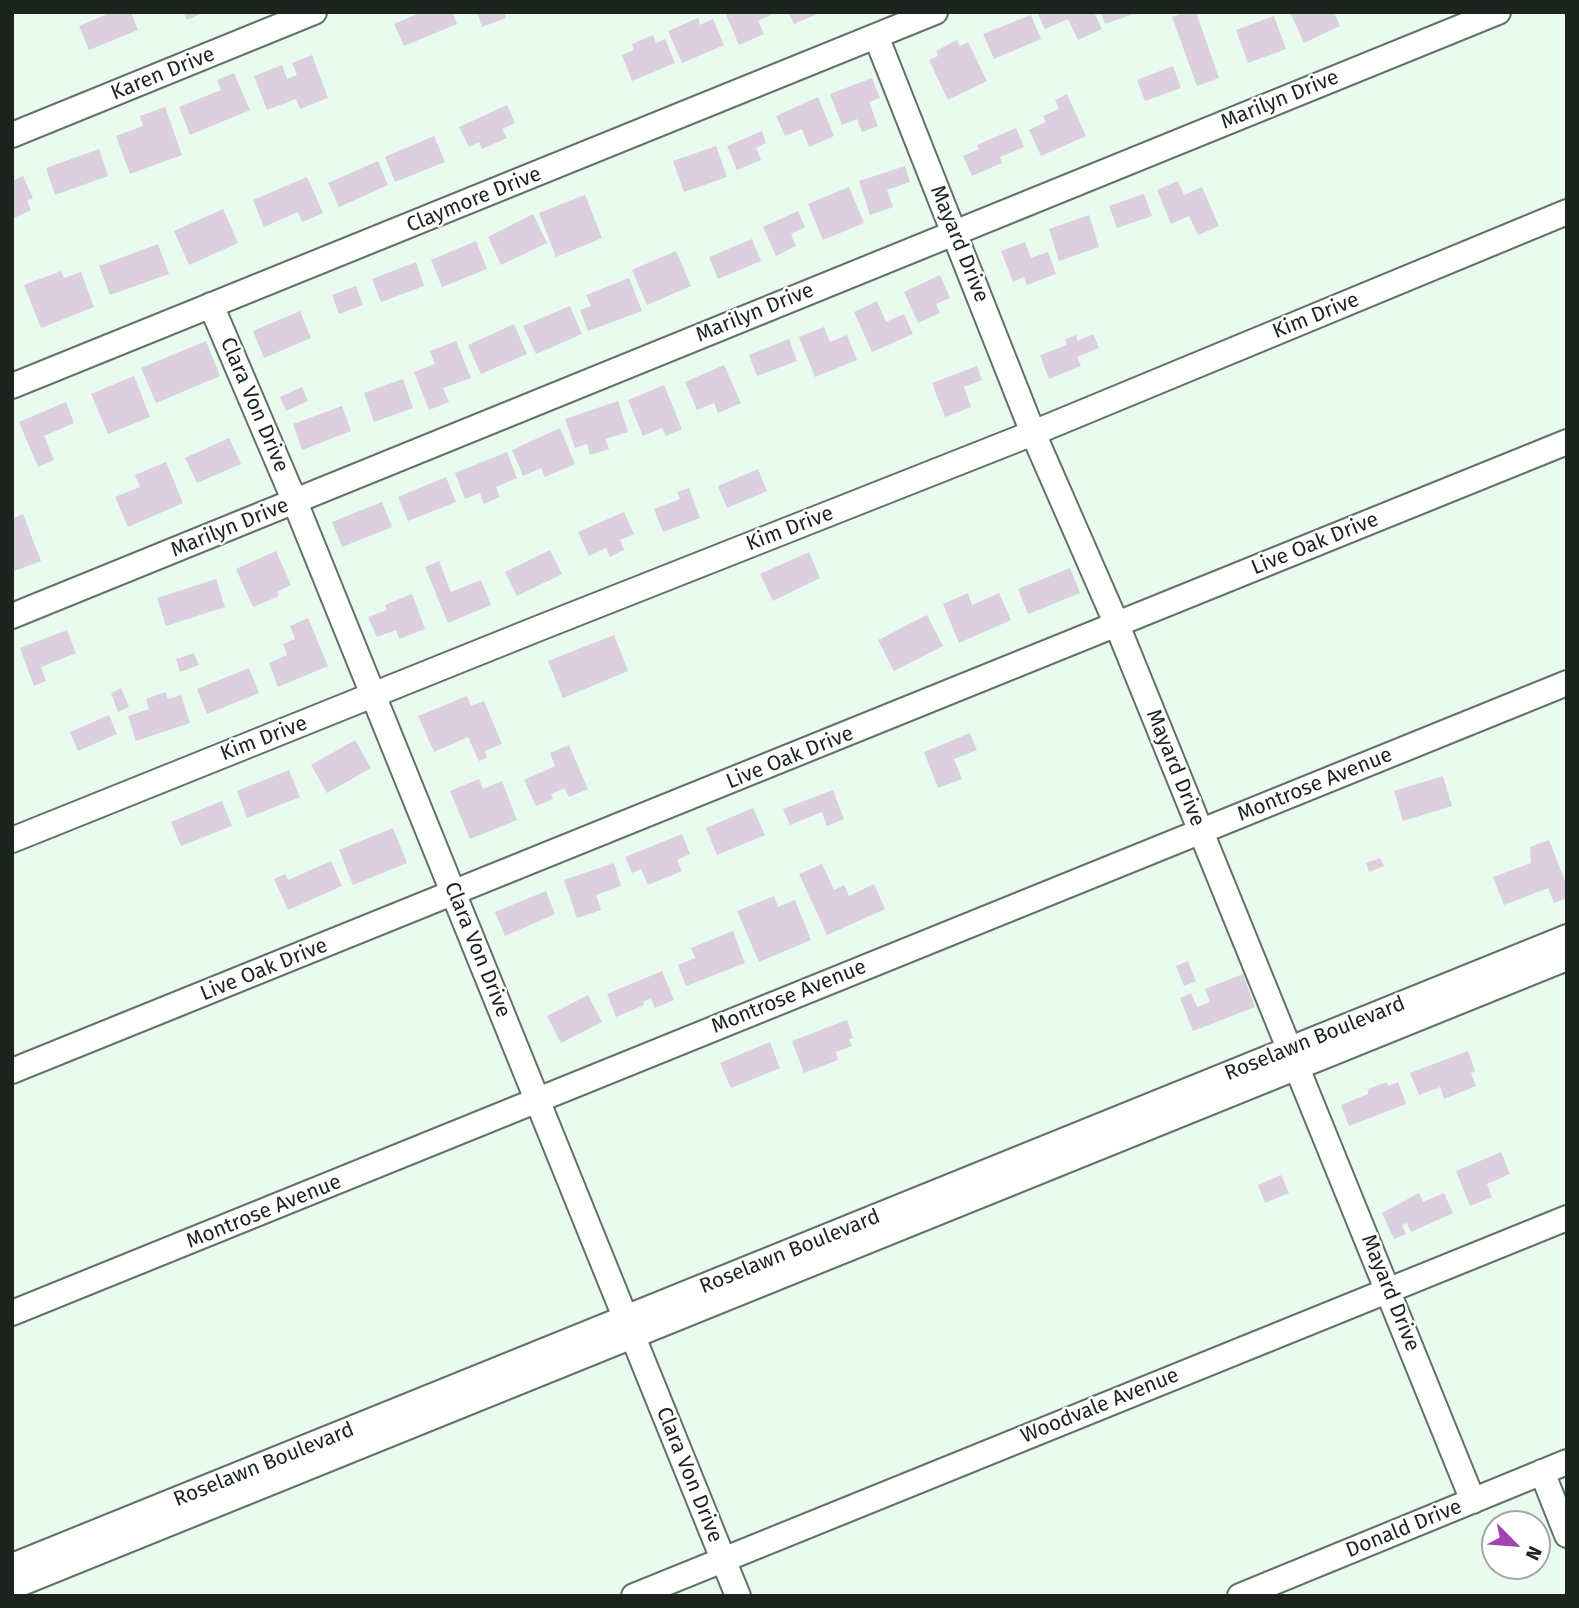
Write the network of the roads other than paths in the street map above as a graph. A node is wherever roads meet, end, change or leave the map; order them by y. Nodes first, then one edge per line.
1 (314, 12) edge
2 (935, 12) edge
3 (1498, 12) edge
4 (876, 36) junction
5 (12, 135) edge
6 (1567, 212) edge
7 (954, 231) junction
8 (211, 305) junction
9 (12, 386) edge
10 (1033, 433) junction
11 (1567, 442) edge
12 (295, 502) junction
13 (12, 616) edge
14 (1117, 625) junction
15 (1567, 683) edge
16 (374, 697) junction
17 (1200, 831) junction
18 (12, 840) edge
19 (453, 894) junction
20 (1567, 937) edge
21 (1567, 958) edge
22 (1488, 979) junction
23 (1295, 1057) junction
24 (12, 1071) edge
25 (538, 1099) junction
26 (1567, 1218) edge
27 (1389, 1290) junction
28 (12, 1314) edge
29 (630, 1326) junction
30 (1567, 1462) edge
31 (1542, 1472) junction
32 (1473, 1501) junction
33 (1567, 1535) edge
34 (78, 1550) junction
35 (723, 1559) junction
36 (12, 1566) edge
37 (12, 1587) edge
38 (634, 1596) edge
39 (738, 1596) edge
40 (1240, 1596) edge

1 - 5 street, Karen Drive
2 - 4 street, Claymore Drive
3 - 7 street, Marilyn Drive
4 - 7 street, Mayard Drive
4 - 8 street, Claymore Drive
6 - 10 street, Kim Drive
7 - 10 street, Mayard Drive
7 - 12 street, Marilyn Drive
8 - 9 street, Claymore Drive
8 - 12 street, Clara Von Drive
10 - 14 street, Mayard Drive
10 - 16 street, Kim Drive
11 - 14 street, Live Oak Drive
12 - 13 street, Marilyn Drive
12 - 16 street, Clara Von Drive
14 - 17 street, Mayard Drive
14 - 19 street, Live Oak Drive
15 - 17 street, Montrose Avenue
16 - 18 street, Kim Drive
16 - 19 street, Clara Von Drive
17 - 23 street, Mayard Drive
17 - 25 street, Montrose Avenue
19 - 24 street, Live Oak Drive
19 - 25 street, Clara Von Drive
20 - 22 street, Roselawn Boulevard
21 - 22 street, Roselawn Boulevard
22 - 23 street, Roselawn Boulevard
23 - 27 street, Mayard Drive
23 - 29 street, Roselawn Boulevard
25 - 28 street, Montrose Avenue
25 - 29 street, Clara Von Drive
26 - 27 street, Woodvale Avenue
27 - 32 street, Mayard Drive
27 - 35 street, Woodvale Avenue
29 - 34 street, Roselawn Boulevard
29 - 35 street, Clara Von Drive
30 - 31 street, Donald Drive
31 - 32 street, Donald Drive
31 - 33 street
32 - 40 street, Donald Drive
34 - 36 street, Roselawn Boulevard
34 - 37 street, Roselawn Boulevard
35 - 38 street, Woodvale Avenue
35 - 39 street, Clara Von Drive

